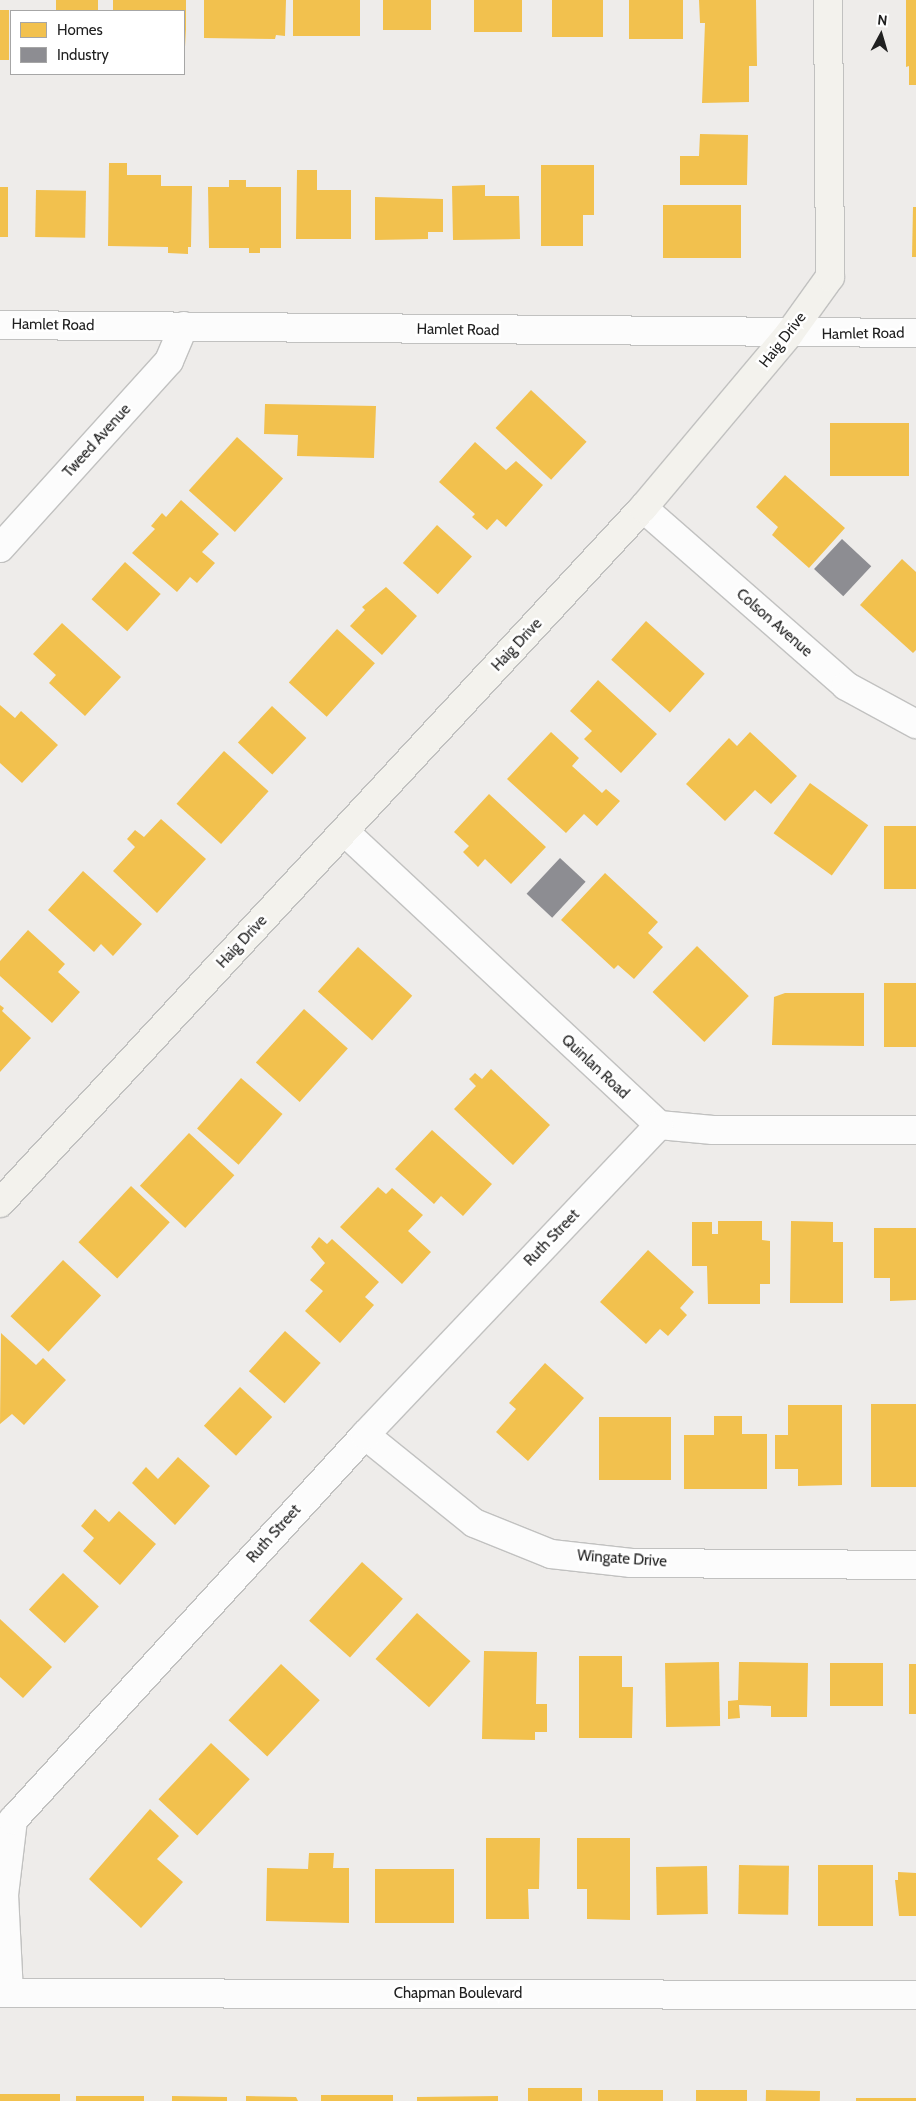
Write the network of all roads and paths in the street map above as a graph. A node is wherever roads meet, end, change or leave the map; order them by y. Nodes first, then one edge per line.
1 (828, 0) edge
2 (0, 324) edge
3 (184, 326) junction
4 (916, 333) edge
5 (789, 334) junction
6 (643, 508) junction
7 (0, 548) edge
8 (916, 724) edge
9 (345, 832) junction
10 (659, 1125) junction
11 (916, 1130) edge
12 (0, 1203) edge
13 (365, 1435) junction
14 (916, 1565) edge
15 (4, 1993) edge
16 (916, 1995) edge

1 - 5 street, Haig Drive
2 - 3 street, Hamlet Road
3 - 5 street, Hamlet Road
3 - 7 street, Tweed Avenue
4 - 5 street, Hamlet Road
5 - 6 street, Haig Drive
6 - 8 street, Colson Avenue
6 - 9 street, Haig Drive
9 - 10 street, Quinlan Road
9 - 12 street, Haig Drive
10 - 11 street
10 - 13 street, Ruth Street
13 - 14 street, Wingate Drive
13 - 15 street, Ruth Street
15 - 16 street, Chapman Boulevard

